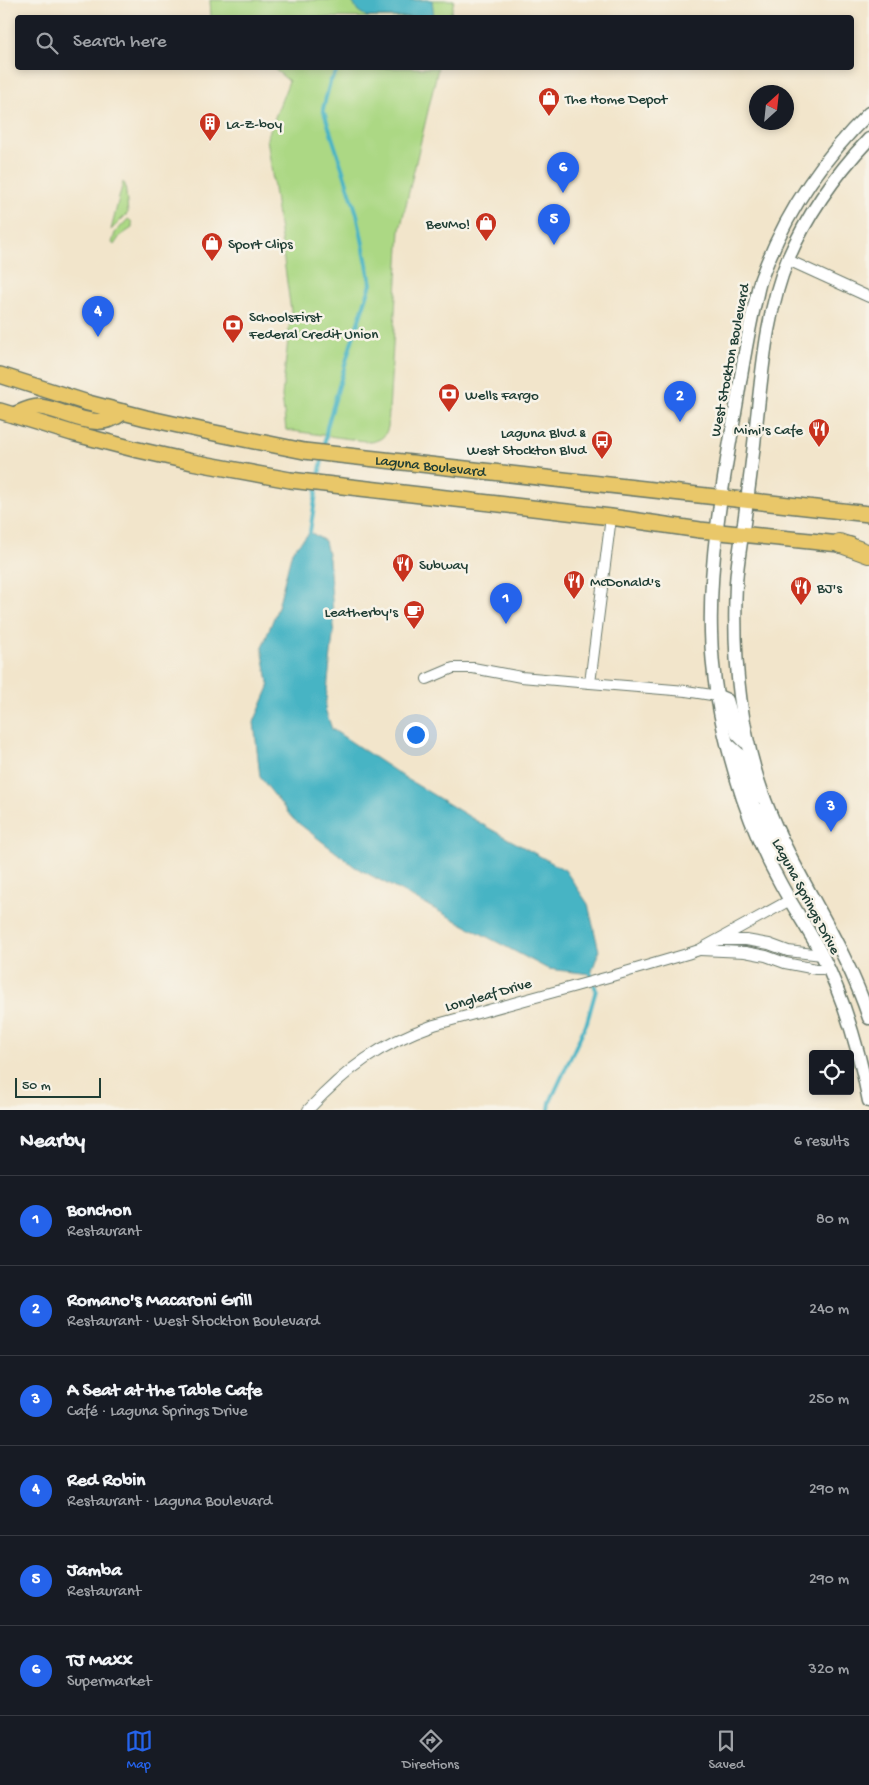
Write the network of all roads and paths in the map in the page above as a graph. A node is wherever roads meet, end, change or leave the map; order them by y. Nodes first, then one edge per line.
1 (869, 113) edge
2 (869, 138) edge
3 (788, 260) junction
4 (869, 297) edge
5 (0, 375) edge
6 (123, 412) junction
7 (7, 413) edge
8 (720, 496) junction
9 (748, 500) junction
10 (869, 514) edge
11 (612, 517) junction
12 (717, 532) junction
13 (742, 535) junction
14 (839, 543) junction
15 (869, 547) edge
16 (869, 554) edge
17 (427, 679) dead end
18 (590, 683) junction
19 (718, 696) junction
20 (728, 744) junction
21 (747, 744) junction
22 (743, 798) junction
23 (764, 798) junction
24 (792, 863) junction
25 (790, 900) junction
26 (715, 940) junction
27 (698, 950) junction
28 (822, 955) junction
29 (828, 969) junction
30 (869, 1018) edge
31 (869, 1101) edge
32 (308, 1110) edge

1 - 8 street, West Stockton Boulevard
2 - 3 street, West Stockton Boulevard
3 - 4 street
3 - 9 street, West Stockton Boulevard
5 - 6 main road, Laguna Boulevard
6 - 7 main road
6 - 8 main road, Laguna Boulevard
7 - 11 main road
8 - 9 main road, Laguna Boulevard
8 - 12 street, Laguna Springs Drive
9 - 10 main road, Laguna Boulevard
9 - 13 street, Laguna Springs Drive
11 - 12 main road
11 - 18 street
12 - 13 main road
12 - 19 street, Laguna Springs Drive
13 - 14 main road
13 - 21 street, Laguna Springs Drive
14 - 15 main road
14 - 16 highway
17 - 18 street
18 - 19 street
19 - 20 street, Laguna Springs Drive
19 - 21 street
20 - 22 street, Laguna Springs Drive
20 - 23 street
21 - 23 street, Laguna Springs Drive
22 - 24 street
22 - 25 street, Laguna Springs Drive
23 - 24 street, Laguna Springs Drive
24 - 30 street, Laguna Springs Drive
25 - 26 street, Longleaf Drive
25 - 28 street, Laguna Springs Drive
26 - 27 street, Longleaf Drive
26 - 28 street
27 - 29 street, Longleaf Drive
27 - 32 street, Longleaf Drive
28 - 29 street, Laguna Springs Drive
29 - 31 street, Laguna Springs Drive

